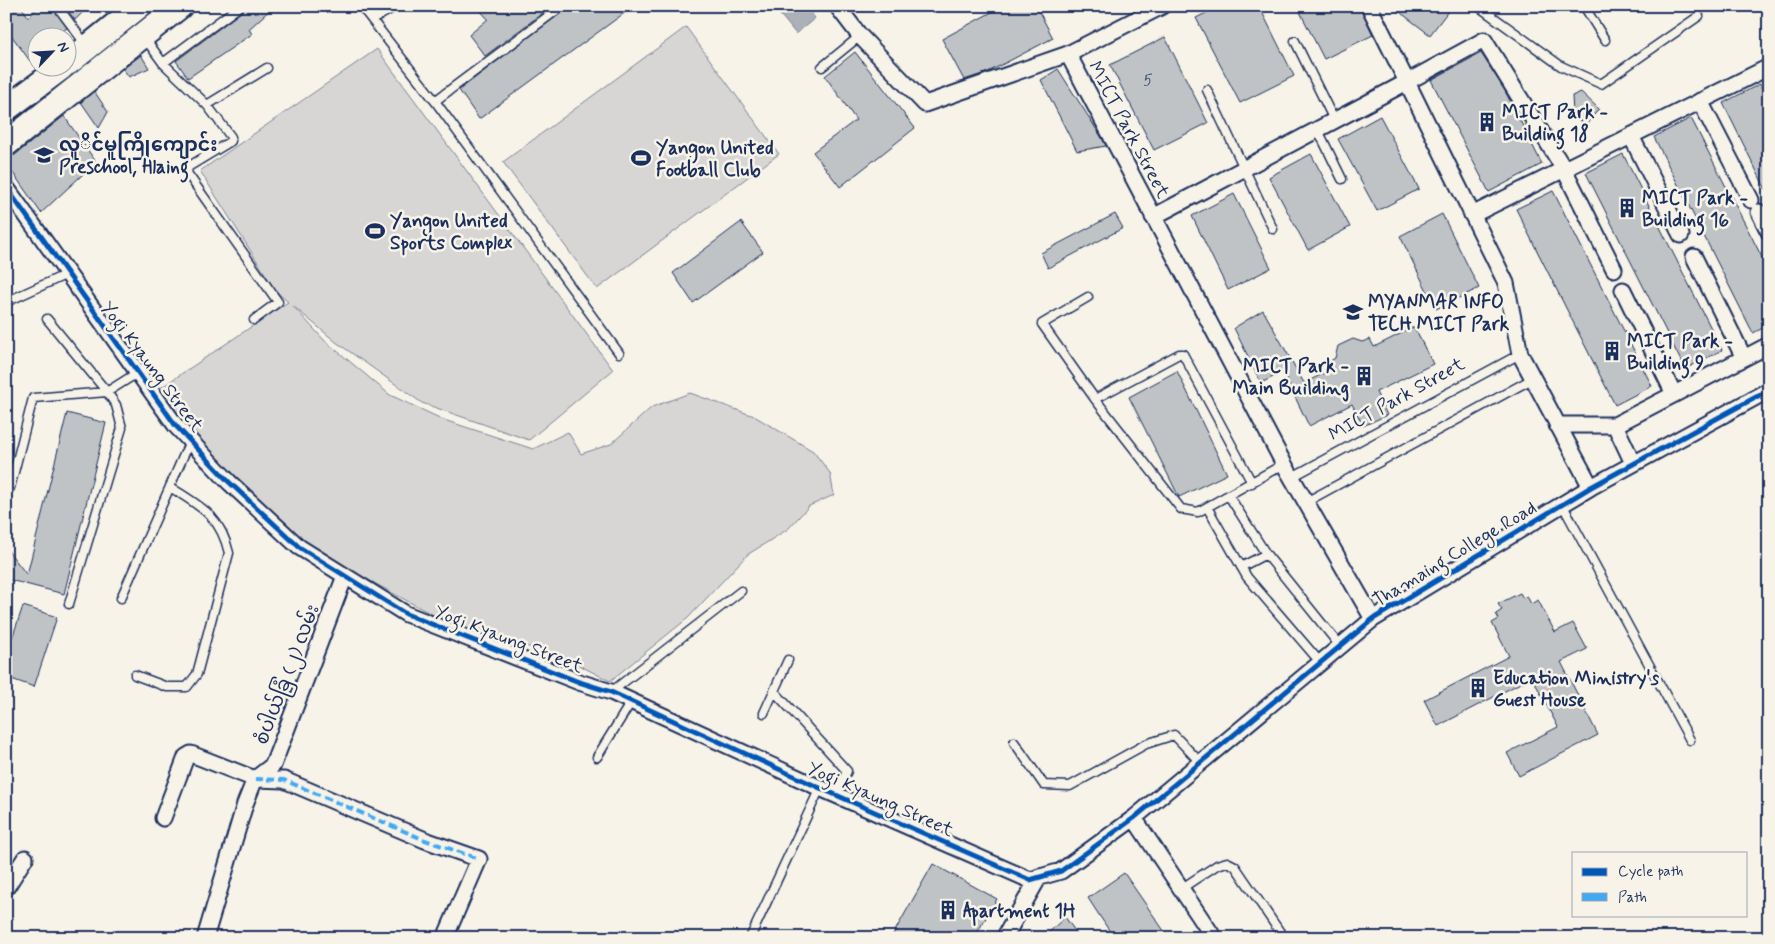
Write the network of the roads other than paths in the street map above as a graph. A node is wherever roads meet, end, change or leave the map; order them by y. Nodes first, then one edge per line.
1 (57, 6) edge
2 (180, 6) edge
3 (240, 6) edge
4 (361, 6) edge
5 (396, 6) edge
6 (562, 6) edge
7 (837, 6) edge
8 (1162, 6) edge
9 (1369, 6) edge
10 (1478, 6) edge
11 (1584, 6) edge
12 (138, 7) edge
13 (1699, 16) dead end
14 (372, 20) junction
15 (148, 32) junction
16 (860, 36) junction
17 (1605, 40) dead end
18 (1295, 41) dead end
19 (88, 47) junction
20 (1068, 54) junction
21 (78, 55) edge
22 (163, 64) junction
23 (822, 67) dead end
24 (1769, 67) edge
25 (267, 68) dead end
26 (48, 78) edge
27 (1407, 82) junction
28 (1207, 90) dead end
29 (435, 101) junction
30 (1700, 101) junction
31 (206, 105) junction
32 (6, 109) edge
33 (1334, 120) junction
34 (1318, 130) junction
35 (1630, 136) junction
36 (6, 144) edge
37 (1244, 169) junction
38 (1564, 169) junction
39 (1342, 179) dead end
40 (6, 187) edge
41 (1472, 215) junction
42 (1153, 216) junction
43 (1273, 229) dead end
44 (1769, 232) edge
45 (1681, 235) dead end
46 (1694, 257) dead end
47 (1614, 268) dead end
48 (67, 274) junction
49 (1623, 290) dead end
50 (1088, 297) dead end
51 (6, 302) edge
52 (47, 319) dead end
53 (254, 320) dead end
54 (1769, 345) edge
55 (619, 353) dead end
56 (1520, 354) junction
57 (1744, 358) junction
58 (138, 373) junction
59 (1532, 379) junction
60 (1769, 390) edge
61 (107, 392) junction
62 (1674, 394) junction
63 (1095, 399) junction
64 (1557, 425) junction
65 (1615, 425) junction
66 (190, 441) junction
67 (1634, 463) junction
68 (1284, 464) junction
69 (1292, 477) junction
70 (1252, 483) junction
71 (1591, 487) junction
72 (10, 488) dead end
73 (170, 488) junction
74 (1229, 496) junction
75 (1306, 502) junction
76 (1562, 504) junction
77 (1207, 507) junction
78 (1266, 554) junction
79 (1241, 567) junction
80 (345, 576) junction
81 (740, 591) dead end
82 (122, 598) dead end
83 (69, 604) dead end
84 (1373, 619) junction
85 (1340, 646) junction
86 (788, 660) dead end
87 (1320, 662) junction
88 (135, 675) dead end
89 (774, 691) junction
90 (611, 692) junction
91 (631, 702) junction
92 (764, 713) dead end
93 (1690, 740) dead end
94 (1014, 742) dead end
95 (597, 757) dead end
96 (1200, 762) junction
97 (255, 779) junction
98 (820, 788) junction
99 (836, 795) junction
100 (163, 818) dead end
101 (1134, 818) junction
102 (25, 858) dead end
103 (1039, 877) junction
104 (6, 888) edge
105 (1182, 888) junction
106 (205, 938) edge
107 (445, 938) edge
108 (750, 938) edge
109 (1004, 938) edge
110 (1214, 938) edge
111 (1284, 938) edge

1 - 19 lane
2 - 15 main road
3 - 22 lane
4 - 14 lane
5 - 14 lane
6 - 29 lane
7 - 16 street
8 - 20 street
9 - 27 street
10 - 13 lane
11 - 17 lane
12 - 15 main road
12 - 19 main road
14 - 29 lane
15 - 22 lane
15 - 36 main road
16 - 20 street, MICT Park Street
16 - 23 lane
18 - 33 lane
19 - 21 main road
20 - 42 street, MICT Park Street
22 - 31 lane
24 - 30 street
25 - 31 lane
26 - 32 main road
27 - 33 street, MICT Park Street
27 - 38 street, MICT Park Street
27 - 41 street
28 - 37 lane
29 - 55 lane
30 - 35 street
30 - 44 street
31 - 53 lane
33 - 34 street, MICT Park Street
34 - 37 street, MICT Park Street
34 - 39 lane
35 - 38 street
35 - 45 street
37 - 42 street, MICT Park Street
37 - 43 lane
38 - 41 street
38 - 47 street, MICT Park Street
40 - 48 street, Yogi Kyaung Street
41 - 56 street
42 - 68 street, MICT Park Street
46 - 57 street
48 - 51 lane
48 - 58 street, Yogi Kyaung Street
49 - 62 street
50 - 63 lane
52 - 61 lane
54 - 57 street
56 - 59 street
56 - 69 lane, MICT Park Street
57 - 62 street
58 - 61 lane
58 - 66 street, Yogi Kyaung Street
59 - 64 street
59 - 75 lane
60 - 67 street, Thamaing College Road
61 - 72 lane
61 - 83 lane
62 - 65 street
63 - 70 lane
63 - 77 lane
64 - 65 street
64 - 71 street
65 - 67 street
66 - 73 lane
66 - 80 street, Yogi Kyaung Street
67 - 71 street, Thamaing College Road
68 - 69 street, MICT Park Street
68 - 70 lane
69 - 75 street, MICT Park Street
70 - 74 lane
71 - 76 street, Thamaing College Road
73 - 82 lane
73 - 88 lane
74 - 77 lane
74 - 78 lane
75 - 84 street, MICT Park Street
76 - 84 street, Thamaing College Road
76 - 93 lane
77 - 79 lane
78 - 79 lane
78 - 85 lane
79 - 87 lane
80 - 90 street, Yogi Kyaung Street
80 - 97 street, စံပါယ်ခြံ (၂) လမ်း
81 - 90 lane
84 - 85 street, Thamaing College Road
85 - 87 street, Thamaing College Road
86 - 89 lane
87 - 96 street, Thamaing College Road
89 - 92 lane
89 - 99 lane
90 - 91 street, Yogi Kyaung Street
91 - 95 lane
91 - 98 street, Yogi Kyaung Street
94 - 96 lane
96 - 101 street, Thamaing College Road
97 - 100 street
97 - 106 street
97 - 107 street
98 - 99 street, Yogi Kyaung Street
98 - 108 lane
99 - 103 street, Yogi Kyaung Street
101 - 103 street, Yogi Kyaung Street
101 - 105 street
102 - 104 street
103 - 109 street
105 - 110 street
105 - 111 lane

